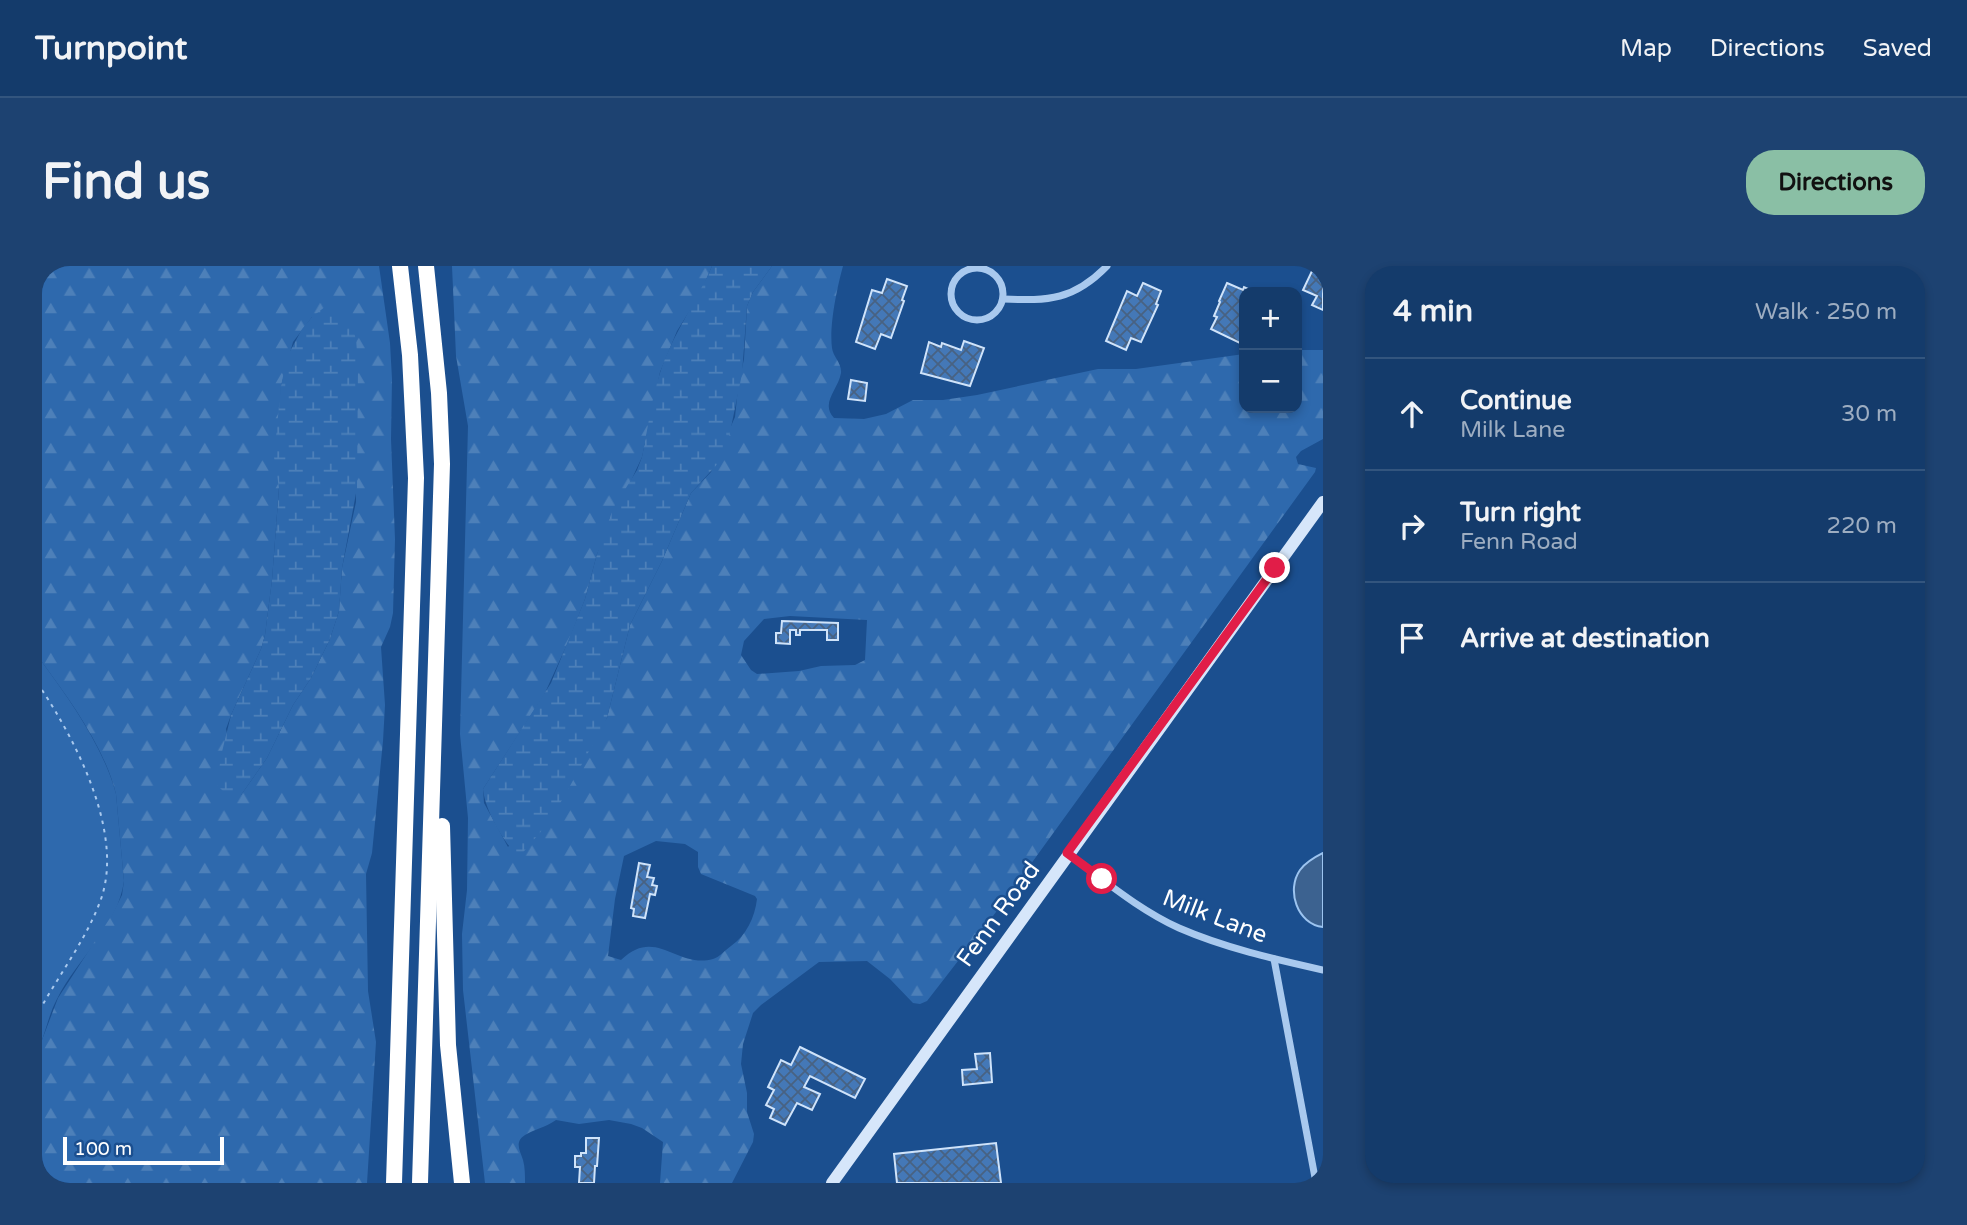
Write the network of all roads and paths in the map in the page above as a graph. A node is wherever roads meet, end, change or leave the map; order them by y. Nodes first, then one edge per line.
1 (400, 266) edge
2 (426, 266) edge
3 (1107, 266) edge
4 (1003, 299) junction
5 (1323, 502) edge
6 (436, 688) junction
7 (42, 690) edge
8 (1067, 853) junction
9 (1274, 959) junction
10 (1323, 970) edge
11 (42, 1006) edge
12 (394, 1181) edge
13 (420, 1183) edge
14 (462, 1183) edge
15 (832, 1183) edge
16 (1316, 1183) edge

1 - 12 highway
2 - 6 highway
3 - 4 street
4 - 4 street
5 - 8 street, Fenn Road
6 - 13 highway
6 - 14 highway
7 - 11 path
8 - 9 street, Milk Lane
8 - 15 street, Fenn Road
9 - 10 street, Milk Lane
9 - 16 street

